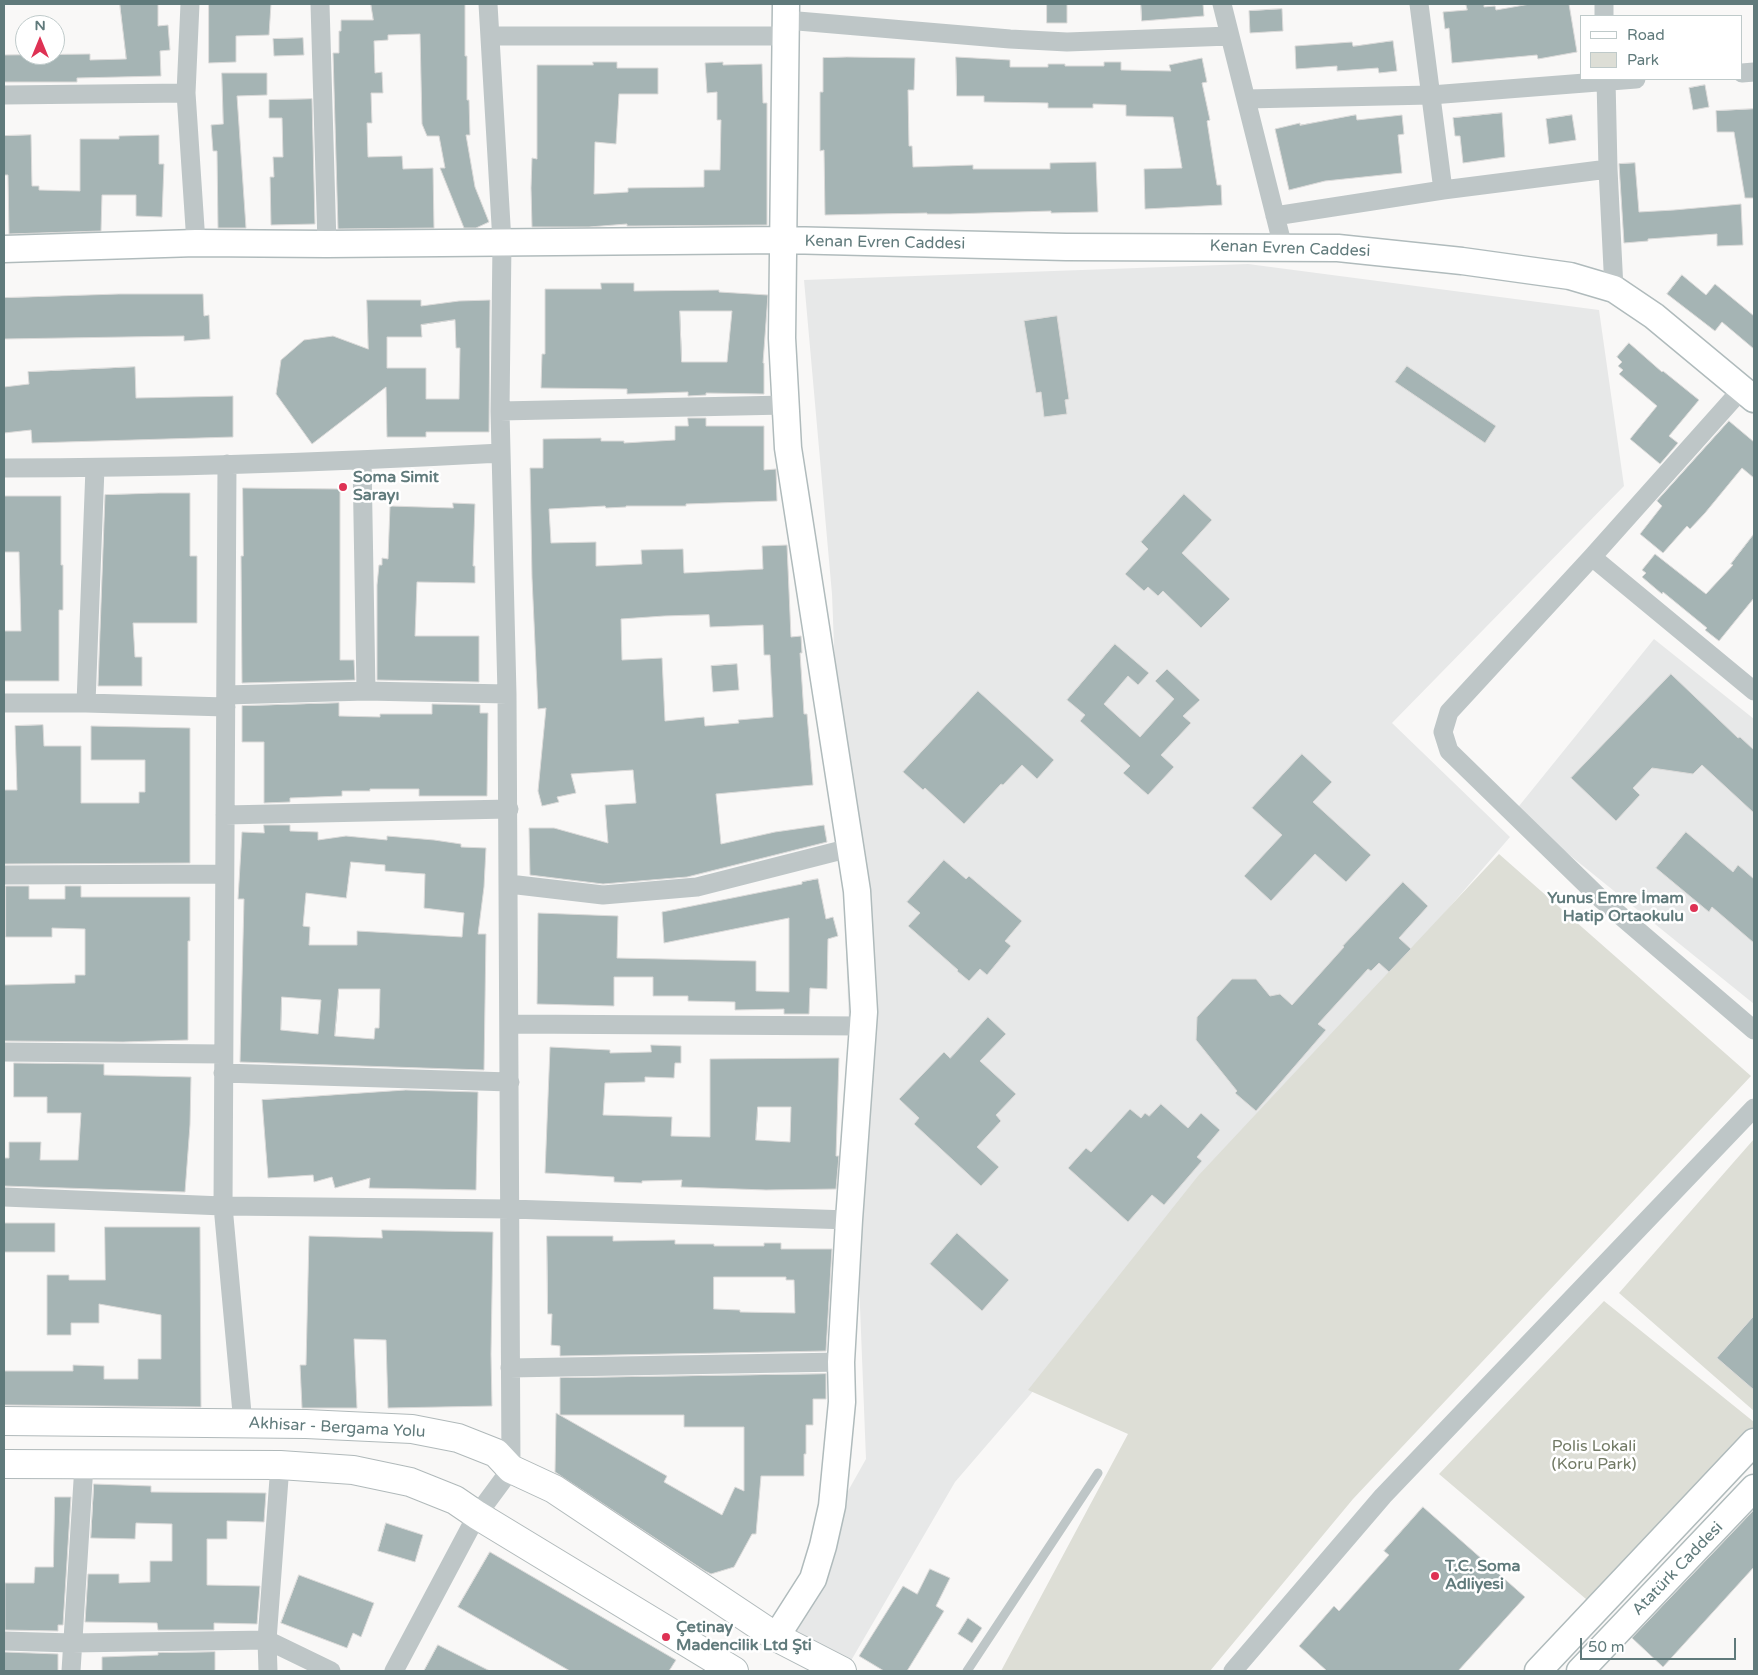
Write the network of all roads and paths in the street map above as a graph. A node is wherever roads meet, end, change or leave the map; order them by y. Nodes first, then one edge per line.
1 (190, 4) edge
2 (320, 4) edge
3 (488, 4) edge
4 (1222, 4) edge
5 (1419, 4) edge
6 (786, 20) edge
7 (490, 36) junction
8 (1230, 36) junction
9 (1606, 80) edge
10 (186, 93) junction
11 (4, 95) edge
12 (1431, 95) junction
13 (1246, 99) junction
14 (1608, 168) junction
15 (1443, 190) junction
16 (1275, 216) junction
17 (785, 240) junction
18 (502, 242) junction
19 (196, 243) junction
20 (326, 244) junction
21 (1283, 247) junction
22 (4, 249) edge
23 (1614, 289) junction
24 (1748, 394) edge
25 (786, 405) junction
26 (500, 411) junction
27 (501, 453) junction
28 (362, 460) junction
29 (227, 464) junction
30 (4, 468) edge
31 (95, 468) junction
32 (1592, 557) junction
33 (366, 691) junction
34 (1754, 691) edge
35 (508, 694) junction
36 (226, 701) junction
37 (4, 703) edge
38 (86, 703) junction
39 (509, 809) junction
40 (225, 815) junction
41 (850, 848) junction
42 (224, 874) junction
43 (4, 875) edge
44 (509, 884) junction
45 (510, 1024) junction
46 (863, 1026) junction
47 (1754, 1030) edge
48 (4, 1052) edge
49 (223, 1064) junction
50 (510, 1082) junction
51 (1754, 1108) edge
52 (4, 1197) edge
53 (222, 1206) junction
54 (510, 1209) junction
55 (849, 1220) junction
56 (841, 1362) junction
57 (510, 1368) junction
58 (4, 1421) edge
59 (243, 1424) junction
60 (1754, 1442) edge
61 (4, 1464) edge
62 (84, 1465) junction
63 (280, 1465) junction
64 (511, 1469) junction
65 (1098, 1473) dead end
66 (1754, 1488) edge
67 (477, 1516) junction
68 (776, 1637) junction
69 (267, 1640) junction
70 (4, 1641) edge
71 (72, 1643) junction
72 (71, 1671) edge
73 (268, 1671) edge
74 (331, 1671) edge
75 (394, 1671) edge
76 (734, 1671) edge
77 (842, 1671) edge
78 (967, 1671) edge
79 (1233, 1671) edge
80 (1538, 1671) edge
81 (1580, 1671) edge

1 - 10 street
2 - 20 street
3 - 7 street
4 - 8 street
5 - 12 street
6 - 7 street
6 - 8 street
6 - 17 street
7 - 18 street
8 - 13 street
9 - 12 street
9 - 14 street
10 - 11 street
10 - 19 street
12 - 13 street
12 - 15 street
13 - 16 street
14 - 15 street
14 - 23 street
15 - 16 street
16 - 21 street
17 - 18 street, Kenan Evren Caddesi
17 - 21 street, Kenan Evren Caddesi
17 - 25 street
18 - 20 street, Kenan Evren Caddesi
18 - 26 street
19 - 20 street, Kenan Evren Caddesi
19 - 22 street, Kenan Evren Caddesi
21 - 23 street, Kenan Evren Caddesi
23 - 24 street, Kenan Evren Caddesi
24 - 32 street
25 - 26 street
25 - 41 street
26 - 27 street
27 - 28 street
27 - 35 street
28 - 29 street
28 - 33 street
29 - 31 street
29 - 36 street
30 - 31 street
31 - 38 street
32 - 34 street
32 - 47 street
33 - 35 street
33 - 36 street
35 - 39 street
36 - 38 street
36 - 40 street
37 - 38 street
39 - 40 street
39 - 44 street
40 - 42 street
41 - 44 street
41 - 46 street
42 - 43 street
42 - 49 street
44 - 45 street
45 - 46 street
45 - 50 street
46 - 55 street
48 - 49 street
49 - 50 street
49 - 53 street
50 - 54 street
51 - 79 street
52 - 53 street
53 - 54 street
53 - 59 street
54 - 55 street
54 - 57 street
55 - 56 street
56 - 57 street
56 - 68 street
57 - 64 street
58 - 59 main road, Akhisar - Bergama Yolu
59 - 64 main road, Akhisar - Bergama Yolu
60 - 80 street
61 - 62 main road
62 - 63 main road
62 - 71 street
63 - 67 main road
63 - 69 street
64 - 67 street
64 - 68 main road, Akhisar - Bergama Yolu
65 - 78 lane
66 - 81 street, Atatürk Caddesi
67 - 75 street
67 - 76 main road
68 - 77 main road, Akhisar - Bergama Yolu
69 - 71 street
69 - 73 street
69 - 74 street
70 - 71 street
71 - 72 street

